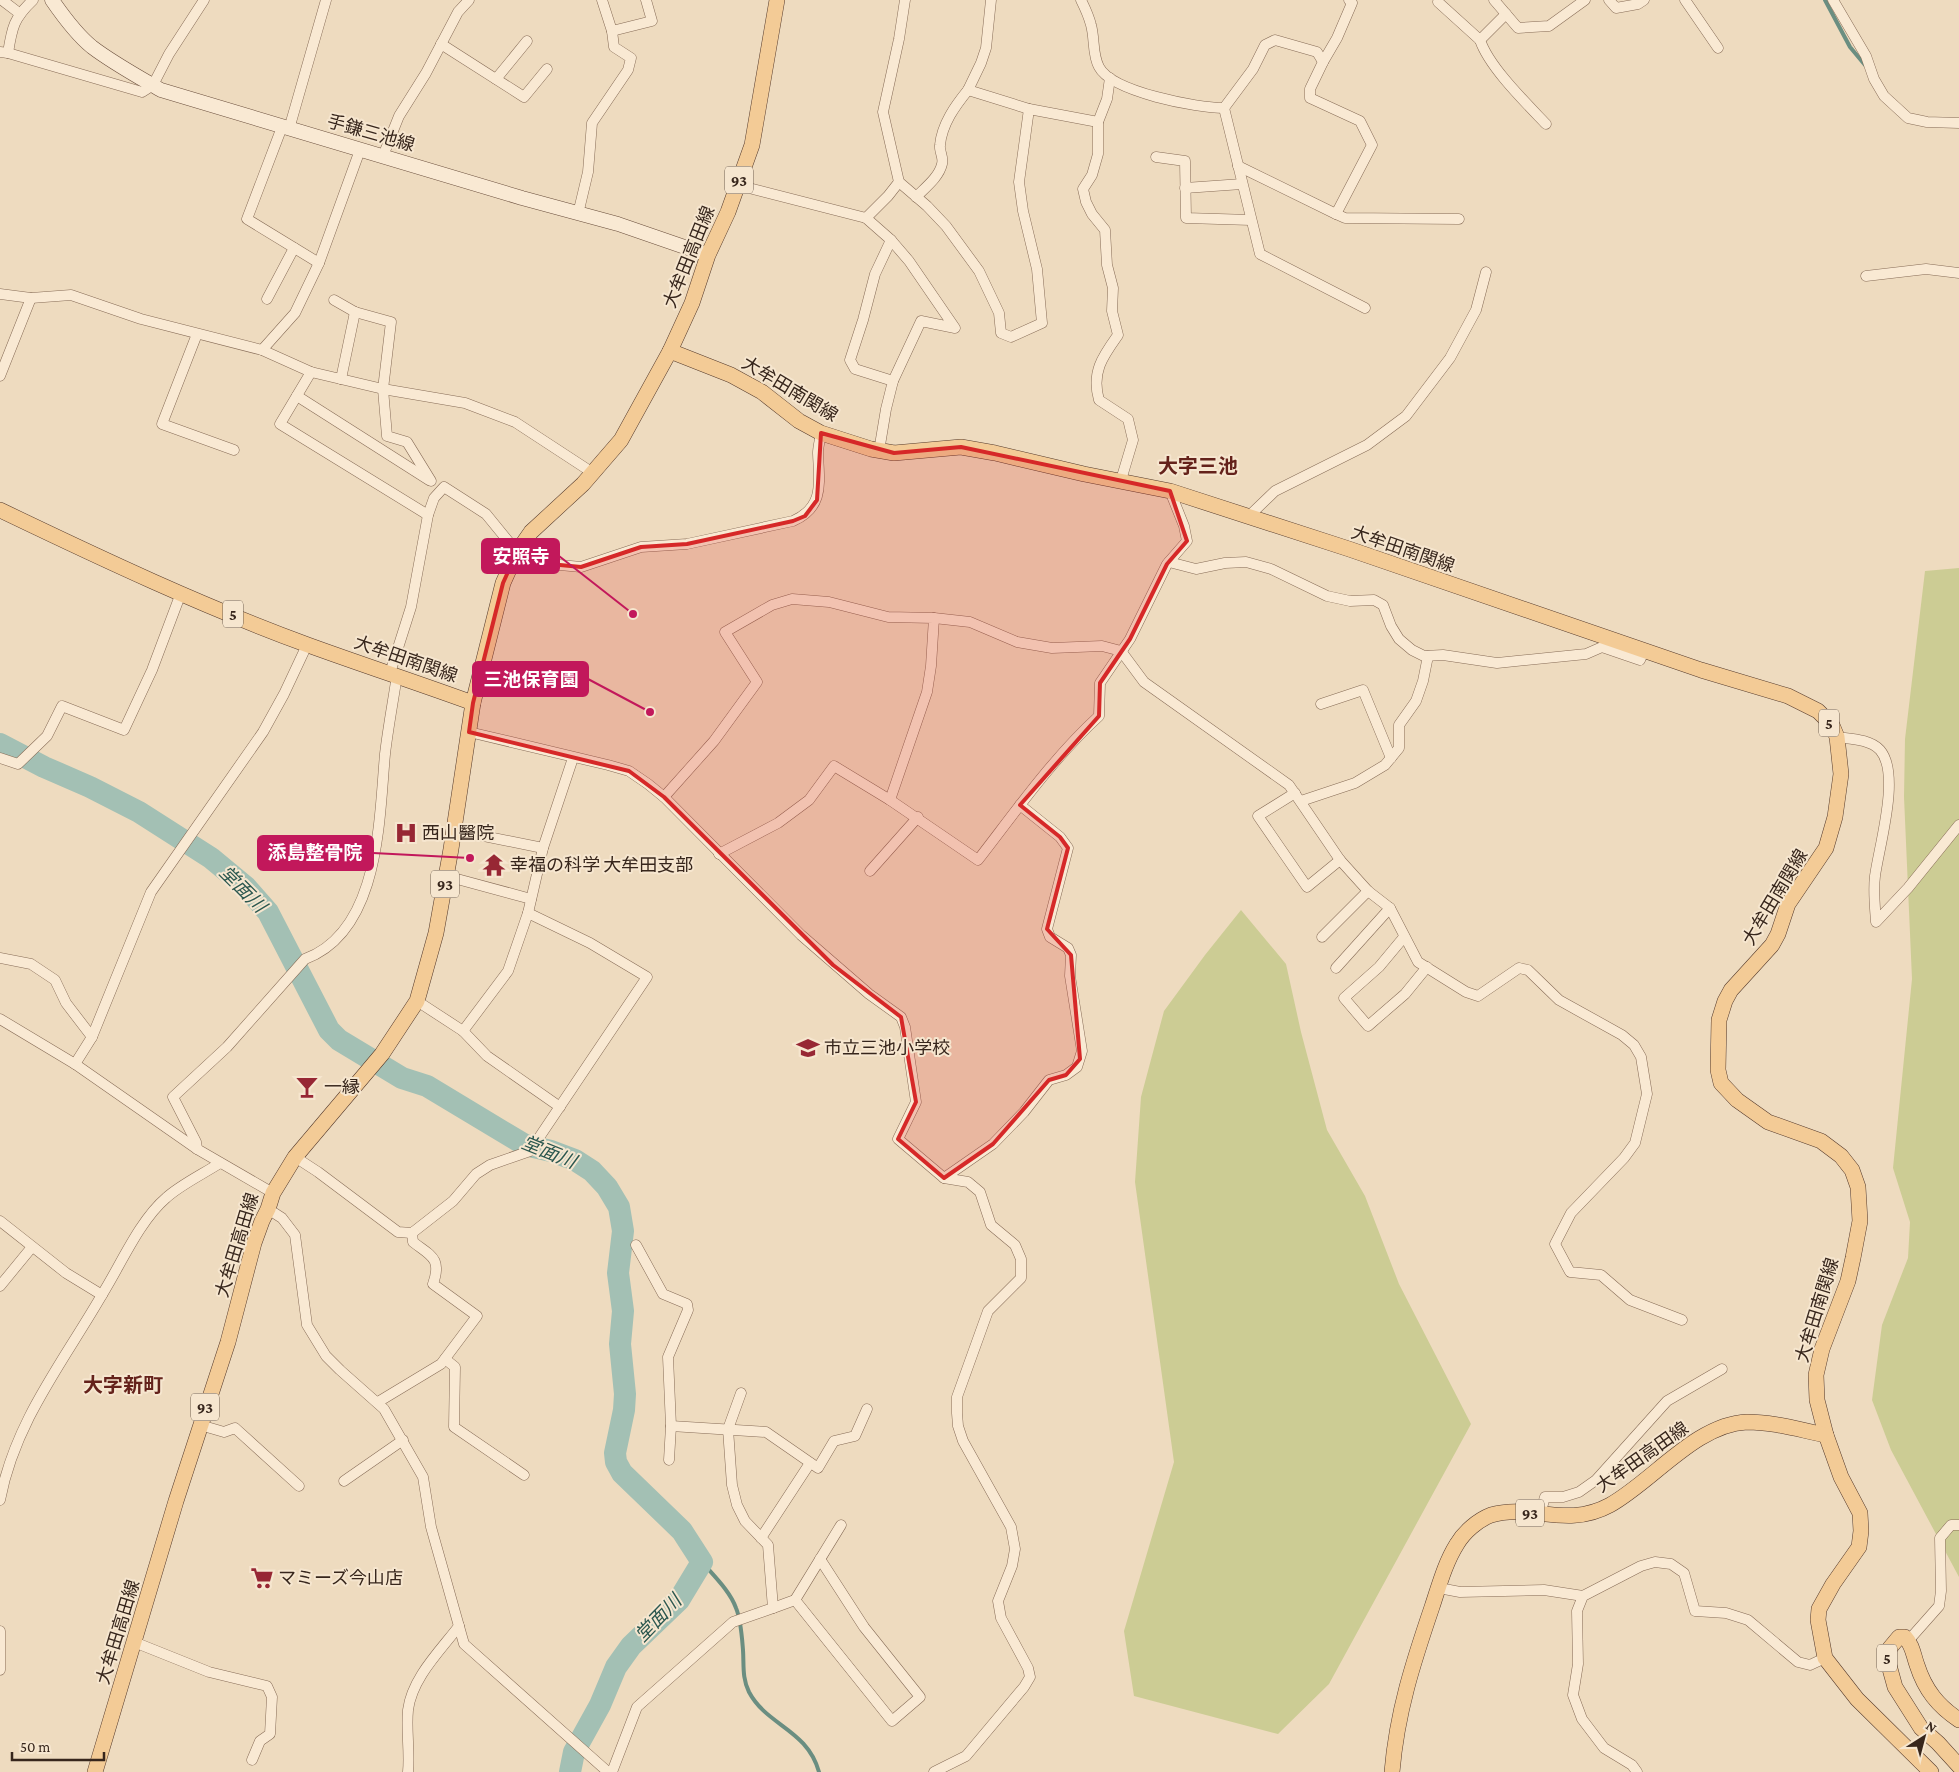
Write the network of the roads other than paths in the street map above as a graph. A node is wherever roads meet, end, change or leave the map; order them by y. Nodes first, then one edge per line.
1 (2, 0) edge
2 (33, 0) edge
3 (52, 0) edge
4 (204, 0) edge
5 (326, 0) edge
6 (469, 0) edge
7 (602, 0) edge
8 (646, 0) edge
9 (777, 0) edge
10 (905, 0) edge
11 (991, 0) edge
12 (1082, 0) edge
13 (1348, 0) edge
14 (1494, 0) edge
15 (1585, 0) edge
16 (1609, 0) edge
17 (1644, 0) edge
18 (1684, 0) edge
19 (1833, 0) edge
20 (1438, 2) dead end
21 (20, 13) junction
22 (1506, 14) junction
23 (612, 31) junction
24 (1480, 40) junction
25 (527, 42) dead end
26 (441, 44) junction
27 (1718, 48) dead end
28 (4, 53) edge
29 (1323, 62) junction
30 (547, 69) dead end
31 (1110, 78) junction
32 (496, 79) junction
33 (153, 86) junction
34 (968, 90) junction
35 (1224, 108) junction
36 (1028, 109) junction
37 (1098, 122) junction
38 (1959, 123) edge
39 (1546, 124) dead end
40 (286, 128) junction
41 (360, 150) junction
42 (383, 156) junction
43 (1156, 157) dead end
44 (1238, 166) junction
45 (899, 182) junction
46 (1242, 184) junction
47 (737, 185) junction
48 (1185, 188) junction
49 (916, 197) junction
50 (578, 214) junction
51 (1336, 214) junction
52 (866, 218) junction
53 (1458, 219) dead end
54 (1251, 220) junction
55 (891, 240) junction
56 (294, 248) junction
57 (708, 255) junction
58 (319, 263) junction
59 (1486, 272) dead end
60 (1959, 273) edge
61 (1866, 276) dead end
62 (0, 294) edge
63 (31, 298) junction
64 (267, 299) dead end
65 (334, 300) dead end
66 (1365, 308) dead end
67 (355, 312) junction
68 (197, 334) junction
69 (262, 350) junction
70 (670, 351) junction
71 (311, 372) junction
72 (0, 376) edge
73 (341, 379) junction
74 (893, 381) junction
75 (383, 389) junction
76 (297, 396) junction
77 (822, 433) junction
78 (234, 450) dead end
79 (880, 450) junction
80 (593, 473) junction
81 (1121, 480) junction
82 (431, 481) junction
83 (444, 487) junction
84 (1170, 491) junction
85 (0, 510) edge
86 (428, 515) junction
87 (1249, 516) junction
88 (517, 552) junction
89 (1170, 562) junction
90 (181, 593) junction
91 (934, 618) junction
92 (307, 644) junction
93 (1121, 651) junction
94 (1644, 651) junction
95 (1428, 656) junction
96 (394, 674) junction
97 (472, 703) junction
98 (1321, 704) dead end
99 (469, 732) junction
100 (1837, 737) junction
101 (0, 758) edge
102 (573, 758) junction
103 (1391, 758) junction
104 (664, 797) junction
105 (1298, 797) junction
106 (890, 800) junction
107 (1020, 805) junction
108 (918, 817) junction
109 (1959, 825) edge
110 (454, 830) junction
111 (543, 848) junction
112 (719, 854) junction
113 (1340, 860) junction
114 (870, 871) dead end
115 (446, 876) junction
116 (1368, 891) junction
117 (531, 899) junction
118 (1390, 908) junction
119 (528, 913) junction
120 (1322, 937) dead end
121 (1404, 937) junction
122 (0, 958) edge
123 (1427, 967) junction
124 (1336, 968) dead end
125 (417, 1001) junction
126 (0, 1019) edge
127 (463, 1031) junction
128 (92, 1037) junction
129 (75, 1064) junction
130 (560, 1107) junction
131 (197, 1148) junction
132 (295, 1157) junction
133 (220, 1163) junction
134 (944, 1178) junction
135 (273, 1193) junction
136 (268, 1209) junction
137 (0, 1220) edge
138 (412, 1233) junction
139 (636, 1245) dead end
140 (32, 1247) junction
141 (0, 1286) edge
142 (102, 1295) junction
143 (1682, 1320) dead end
144 (445, 1359) junction
145 (1722, 1369) dead end
146 (741, 1393) dead end
147 (378, 1402) junction
148 (867, 1410) dead end
149 (200, 1425) junction
150 (671, 1426) junction
151 (728, 1429) junction
152 (1826, 1435) junction
153 (403, 1440) junction
154 (669, 1460) dead end
155 (810, 1463) junction
156 (524, 1475) dead end
157 (344, 1481) dead end
158 (299, 1486) dead end
159 (0, 1500) edge
160 (1540, 1514) junction
161 (841, 1525) dead end
162 (1959, 1525) edge
163 (761, 1538) junction
164 (820, 1558) junction
165 (1439, 1588) junction
166 (1583, 1596) junction
167 (795, 1600) junction
168 (774, 1608) junction
169 (459, 1626) junction
170 (0, 1631) edge
171 (1908, 1641) junction
172 (134, 1642) junction
173 (1825, 1658) junction
174 (0, 1670) edge
175 (1959, 1720) edge
176 (252, 1760) dead end
177 (1959, 1766) edge
178 (95, 1772) edge
179 (408, 1772) edge
180 (610, 1772) edge
181 (934, 1772) edge
182 (1392, 1772) edge
183 (1637, 1772) edge
184 (1931, 1772) edge

1 - 21 street
2 - 21 street
3 - 33 main road, 手鎌三池線
4 - 33 street
5 - 40 street
6 - 26 street
7 - 23 street
8 - 23 street
9 - 47 main road, 大牟田高田線 / 93
10 - 45 street
11 - 34 street
12 - 31 street
13 - 29 street
14 - 22 street
15 - 22 street
16 - 17 street
18 - 27 street
19 - 38 street
20 - 24 street
21 - 28 street
22 - 24 street
23 - 50 street
24 - 39 street
25 - 32 street
26 - 32 street
26 - 42 street
28 - 33 street
29 - 35 street
29 - 51 street
30 - 32 street
31 - 35 street
31 - 37 street
33 - 40 main road, 手鎌三池線
34 - 36 street
34 - 49 street
35 - 44 street
36 - 37 street
36 - 49 street
37 - 81 street
40 - 41 main road, 手鎌三池線
40 - 56 street
41 - 42 main road, 手鎌三池線
41 - 58 street
42 - 50 main road, 手鎌三池線
43 - 48 street
44 - 46 street
44 - 51 street
45 - 49 street
45 - 52 street
46 - 48 street
46 - 54 street
47 - 52 street
47 - 57 main road, 大牟田高田線 / 93
48 - 54 street
50 - 57 main road, 手鎌三池線
51 - 53 street
52 - 55 street
54 - 66 street
55 - 74 street
55 - 74 street
56 - 58 street
56 - 64 street
57 - 70 main road, 大牟田高田線 / 93
58 - 69 street
59 - 87 street
60 - 61 street
62 - 63 street
63 - 68 street
63 - 72 street
65 - 67 street
67 - 73 street
67 - 75 street
68 - 69 street
68 - 78 street
69 - 71 street
70 - 77 main road, 大牟田南関線 / 5
70 - 80 main road, 大牟田南関線
71 - 73 street
71 - 76 street
73 - 75 street
74 - 79 street
75 - 80 street
75 - 82 street
76 - 82 street
76 - 86 street
77 - 79 main road, 大牟田南関線 / 5
77 - 88 street
79 - 81 main road, 大牟田南関線 / 5
80 - 88 main road, 大牟田南関線
81 - 84 main road, 大牟田南関線 / 5
82 - 83 street
83 - 86 street
83 - 88 street
84 - 87 main road, 大牟田南関線 / 5
84 - 89 street
85 - 90 main road, 大牟田南関線 / 5
86 - 96 street
87 - 94 main road, 大牟田南関線 / 5
88 - 97 main road, 大牟田南関線
89 - 93 street
89 - 95 street
90 - 92 main road, 大牟田南関線 / 5
90 - 101 street
91 - 93 street
91 - 104 street
91 - 106 street
92 - 96 main road, 大牟田南関線 / 5
92 - 128 street
93 - 105 street
93 - 107 street
94 - 95 street
94 - 100 main road, 大牟田南関線 / 5
95 - 103 street
96 - 97 main road, 大牟田南関線 / 5
96 - 131 street
97 - 99 main road, 大牟田高田線 / 93
98 - 103 street
99 - 102 street
99 - 110 main road, 大牟田高田線 / 93
100 - 109 street
100 - 152 main road, 大牟田南関線 / 5
102 - 104 street
102 - 111 street
103 - 105 street
104 - 112 street
105 - 113 street
105 - 113 street
106 - 108 street
106 - 112 street
107 - 108 street
107 - 134 street
108 - 114 street
110 - 111 street
110 - 115 main road, 大牟田高田線 / 93
111 - 117 street
112 - 134 street
113 - 116 street
115 - 117 street
115 - 125 main road, 大牟田高田線 / 93
116 - 118 street
116 - 120 street
117 - 119 street
118 - 121 street
118 - 124 street
119 - 127 street
119 - 130 street
121 - 123 street
121 - 123 street
122 - 128 street
123 - 143 street
125 - 127 street
125 - 132 main road, 大牟田高田線 / 93
126 - 129 street
127 - 130 street
128 - 129 street
129 - 131 street
130 - 138 street
131 - 133 street
132 - 135 main road, 大牟田高田線 / 93
132 - 138 street
133 - 135 street
133 - 142 street
134 - 181 street
135 - 136 main road, 大牟田高田線 / 93
136 - 147 street
136 - 149 main road, 大牟田高田線 / 93
137 - 140 street
138 - 144 street
139 - 150 street
140 - 141 street
140 - 142 street
142 - 159 street
144 - 147 street
144 - 156 street
145 - 160 street
146 - 151 street
147 - 153 street
148 - 155 street
149 - 158 street
149 - 172 main road, 大牟田高田線 / 93
150 - 151 street
150 - 154 street
151 - 155 street
151 - 163 street
152 - 160 main road, 大牟田高田線 / 93
152 - 173 main road, 大牟田南関線 / 5
153 - 157 street
153 - 169 street
155 - 163 street
160 - 165 main road, 大牟田高田線 / 93
161 - 164 street
162 - 171 street
163 - 168 street
164 - 167 street
164 - 167 street
165 - 166 street
165 - 182 main road, 大牟田高田線 / 93
166 - 173 street
166 - 183 street
167 - 168 street
168 - 180 street
169 - 179 street
169 - 180 street
170 - 174 street
171 - 175 main road, 5
171 - 177 main road, 5
172 - 176 street
172 - 178 main road, 大牟田高田線 / 93
173 - 184 main road, 大牟田南関線 / 5

